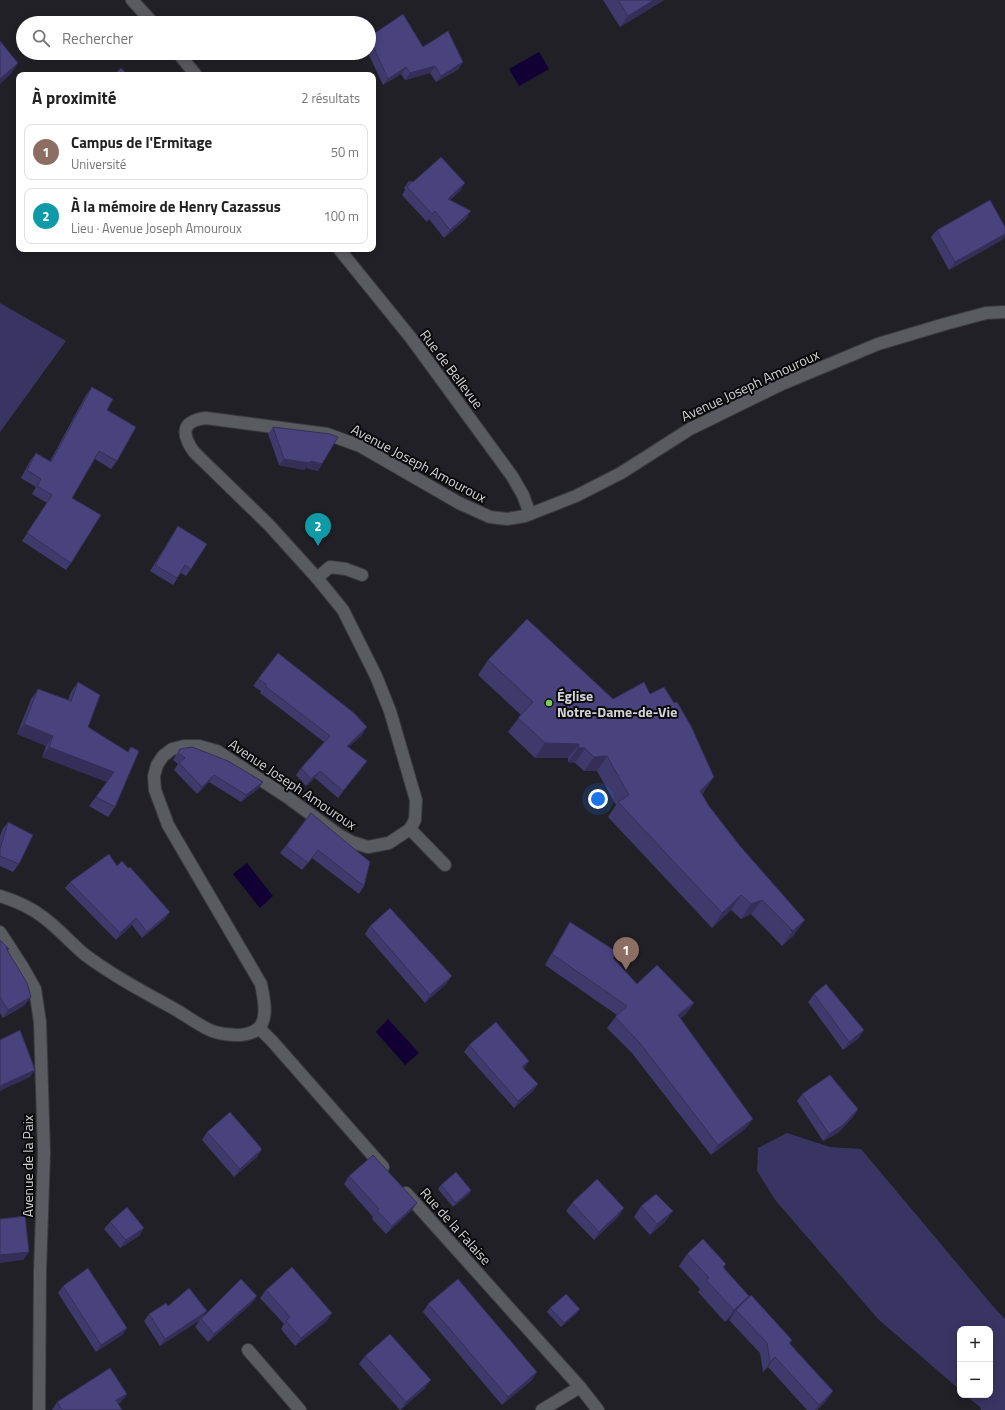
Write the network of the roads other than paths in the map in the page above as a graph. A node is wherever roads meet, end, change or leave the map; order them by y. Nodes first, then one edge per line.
1 (132, 0) edge
2 (147, 16) edge
3 (184, 60) edge
4 (194, 72) edge
5 (341, 252) edge
6 (1005, 312) edge
7 (530, 514) junction
8 (362, 575) dead end
9 (317, 578) junction
10 (410, 829) junction
11 (445, 866) dead end
12 (0, 896) edge
13 (0, 932) edge
14 (259, 1028) junction
15 (248, 1350) dead end
16 (580, 1387) junction
17 (39, 1410) edge
18 (300, 1410) edge
19 (542, 1410) edge
20 (598, 1410) edge

1 - 2 street
3 - 4 street
5 - 7 street, Rue de Bellevue
6 - 7 street, Avenue Joseph Amouroux
7 - 9 street, Avenue Joseph Amouroux
8 - 9 street
9 - 10 street, Avenue Joseph Amouroux
10 - 11 street
10 - 14 street, Avenue Joseph Amouroux
12 - 14 street
13 - 17 street, Avenue de la Paix
14 - 16 street, Rue de la Falaise
15 - 18 street
16 - 19 street
16 - 20 street, Rue de la Falaise

